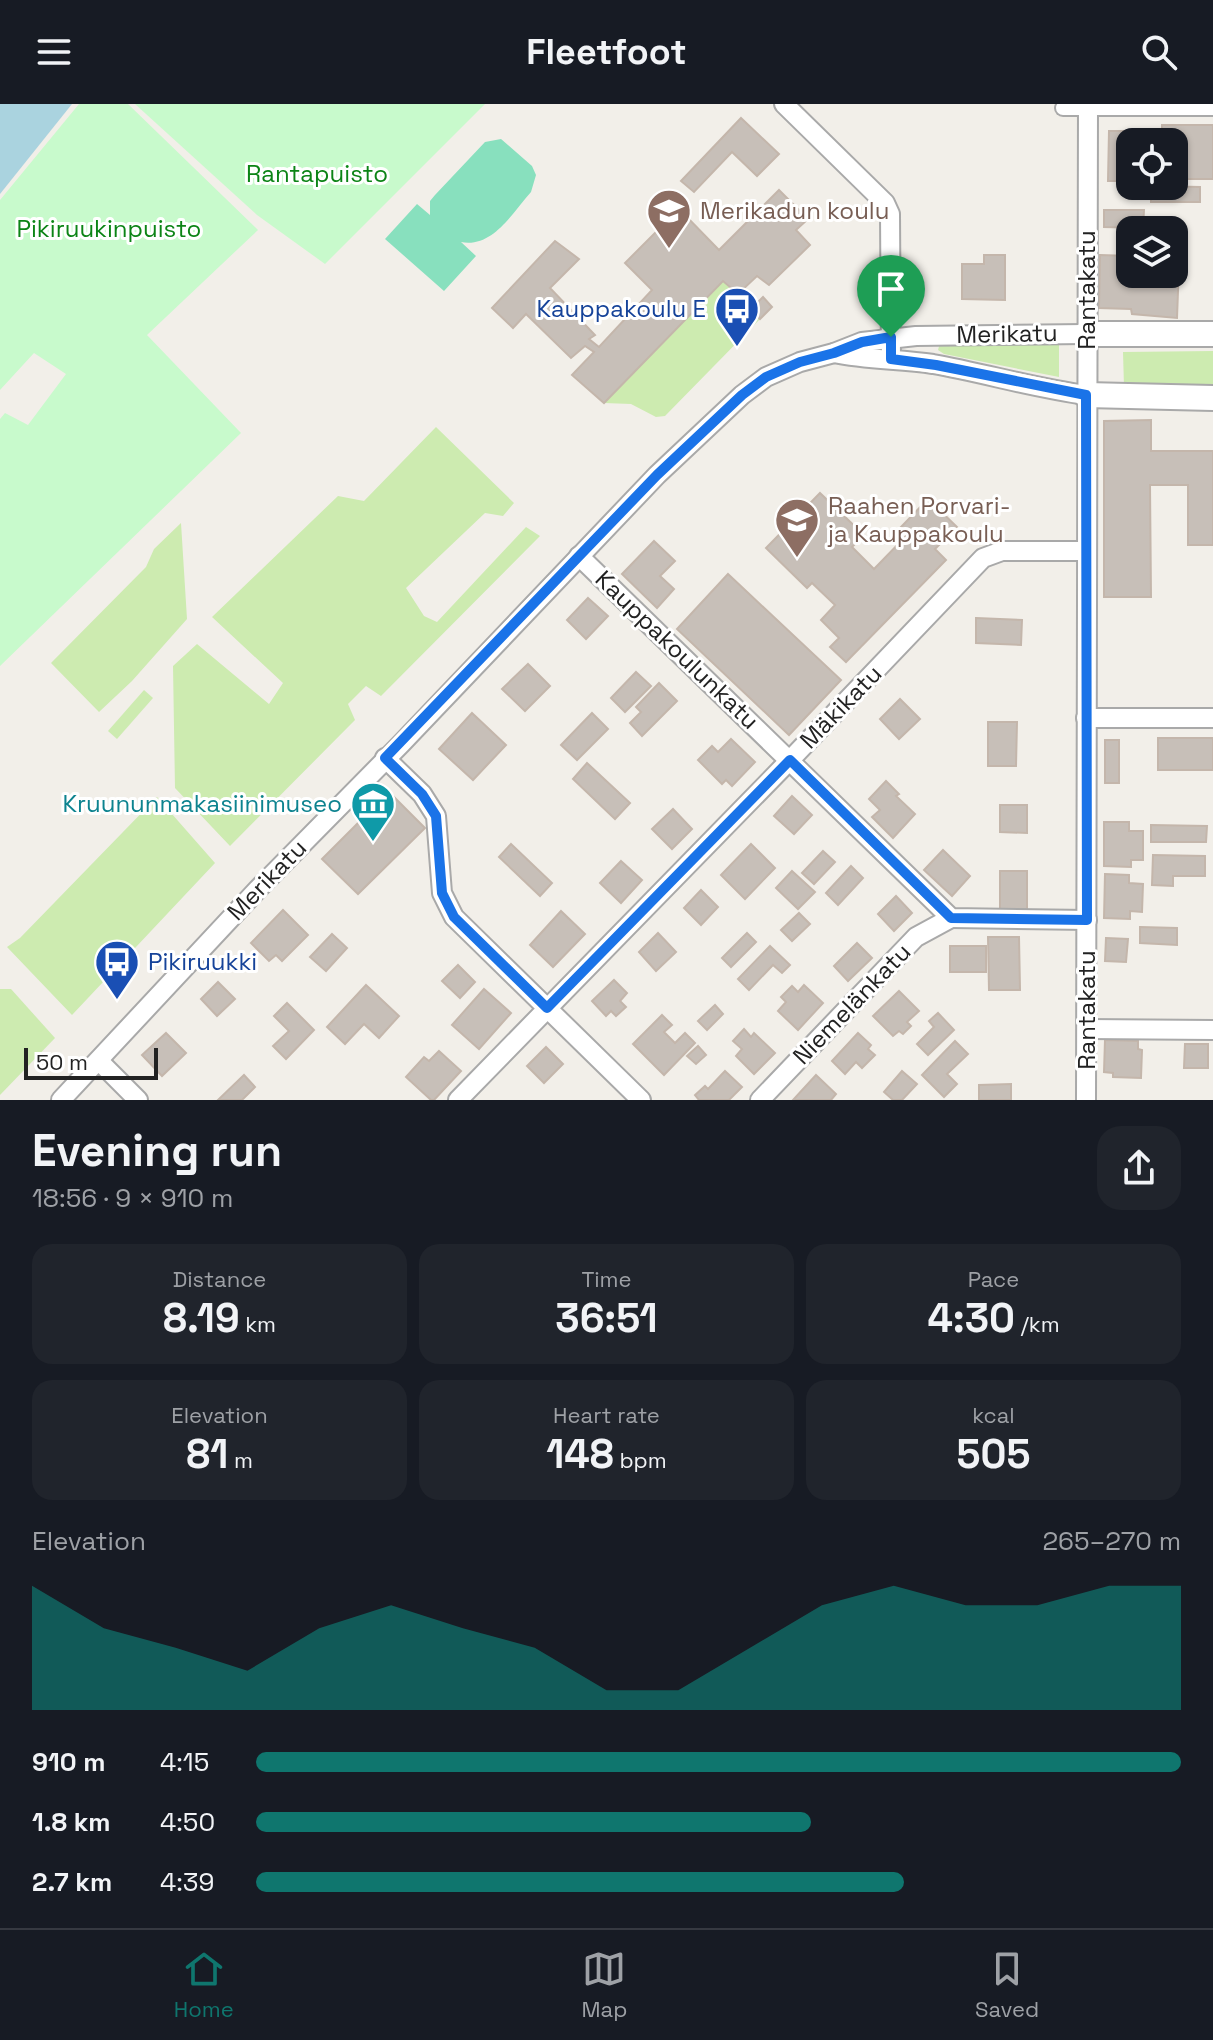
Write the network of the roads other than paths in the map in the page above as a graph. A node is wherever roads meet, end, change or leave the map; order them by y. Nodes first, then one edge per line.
1 (784, 104) edge
2 (1088, 106) edge
3 (1063, 108) dead end
4 (1213, 108) edge
5 (1086, 334) junction
6 (1213, 334) edge
7 (891, 337) junction
8 (834, 353) junction
9 (891, 359) junction
10 (1086, 395) junction
11 (1213, 398) edge
12 (1086, 551) junction
13 (579, 556) junction
14 (1086, 718) junction
15 (1213, 718) edge
16 (385, 758) junction
17 (790, 760) junction
18 (951, 918) junction
19 (1087, 920) junction
20 (547, 1008) junction
21 (1087, 1029) junction
22 (1213, 1030) edge
23 (99, 1061) junction
24 (61, 1100) edge
25 (138, 1100) edge
26 (458, 1100) edge
27 (641, 1100) edge
28 (760, 1100) edge
29 (1086, 1100) edge

1 - 7 street
2 - 3 street
2 - 4 street
2 - 5 street, Rantakatu
5 - 6 street
5 - 7 street, Merikatu
5 - 10 street, Rantakatu
7 - 8 street, Merikatu
7 - 9 street
8 - 9 street, Merikatu
8 - 13 street, Merikatu
9 - 10 street, Merikatu
10 - 11 street
10 - 12 street, Rantakatu
12 - 14 street, Rantakatu
12 - 17 street, Mäkikatu
13 - 16 street, Merikatu
13 - 17 street, Kauppakoulunkatu
14 - 15 street
14 - 19 street, Rantakatu
16 - 20 street
16 - 23 street, Merikatu
17 - 18 street, Kauppakoulunkatu
17 - 20 street, Mäkikatu
18 - 19 street
18 - 28 street, Niemelänkatu
19 - 21 street, Rantakatu
20 - 26 street, Mäkikatu
20 - 27 street
21 - 22 street
21 - 29 street, Rantakatu
23 - 24 street, Merikatu
23 - 25 street

